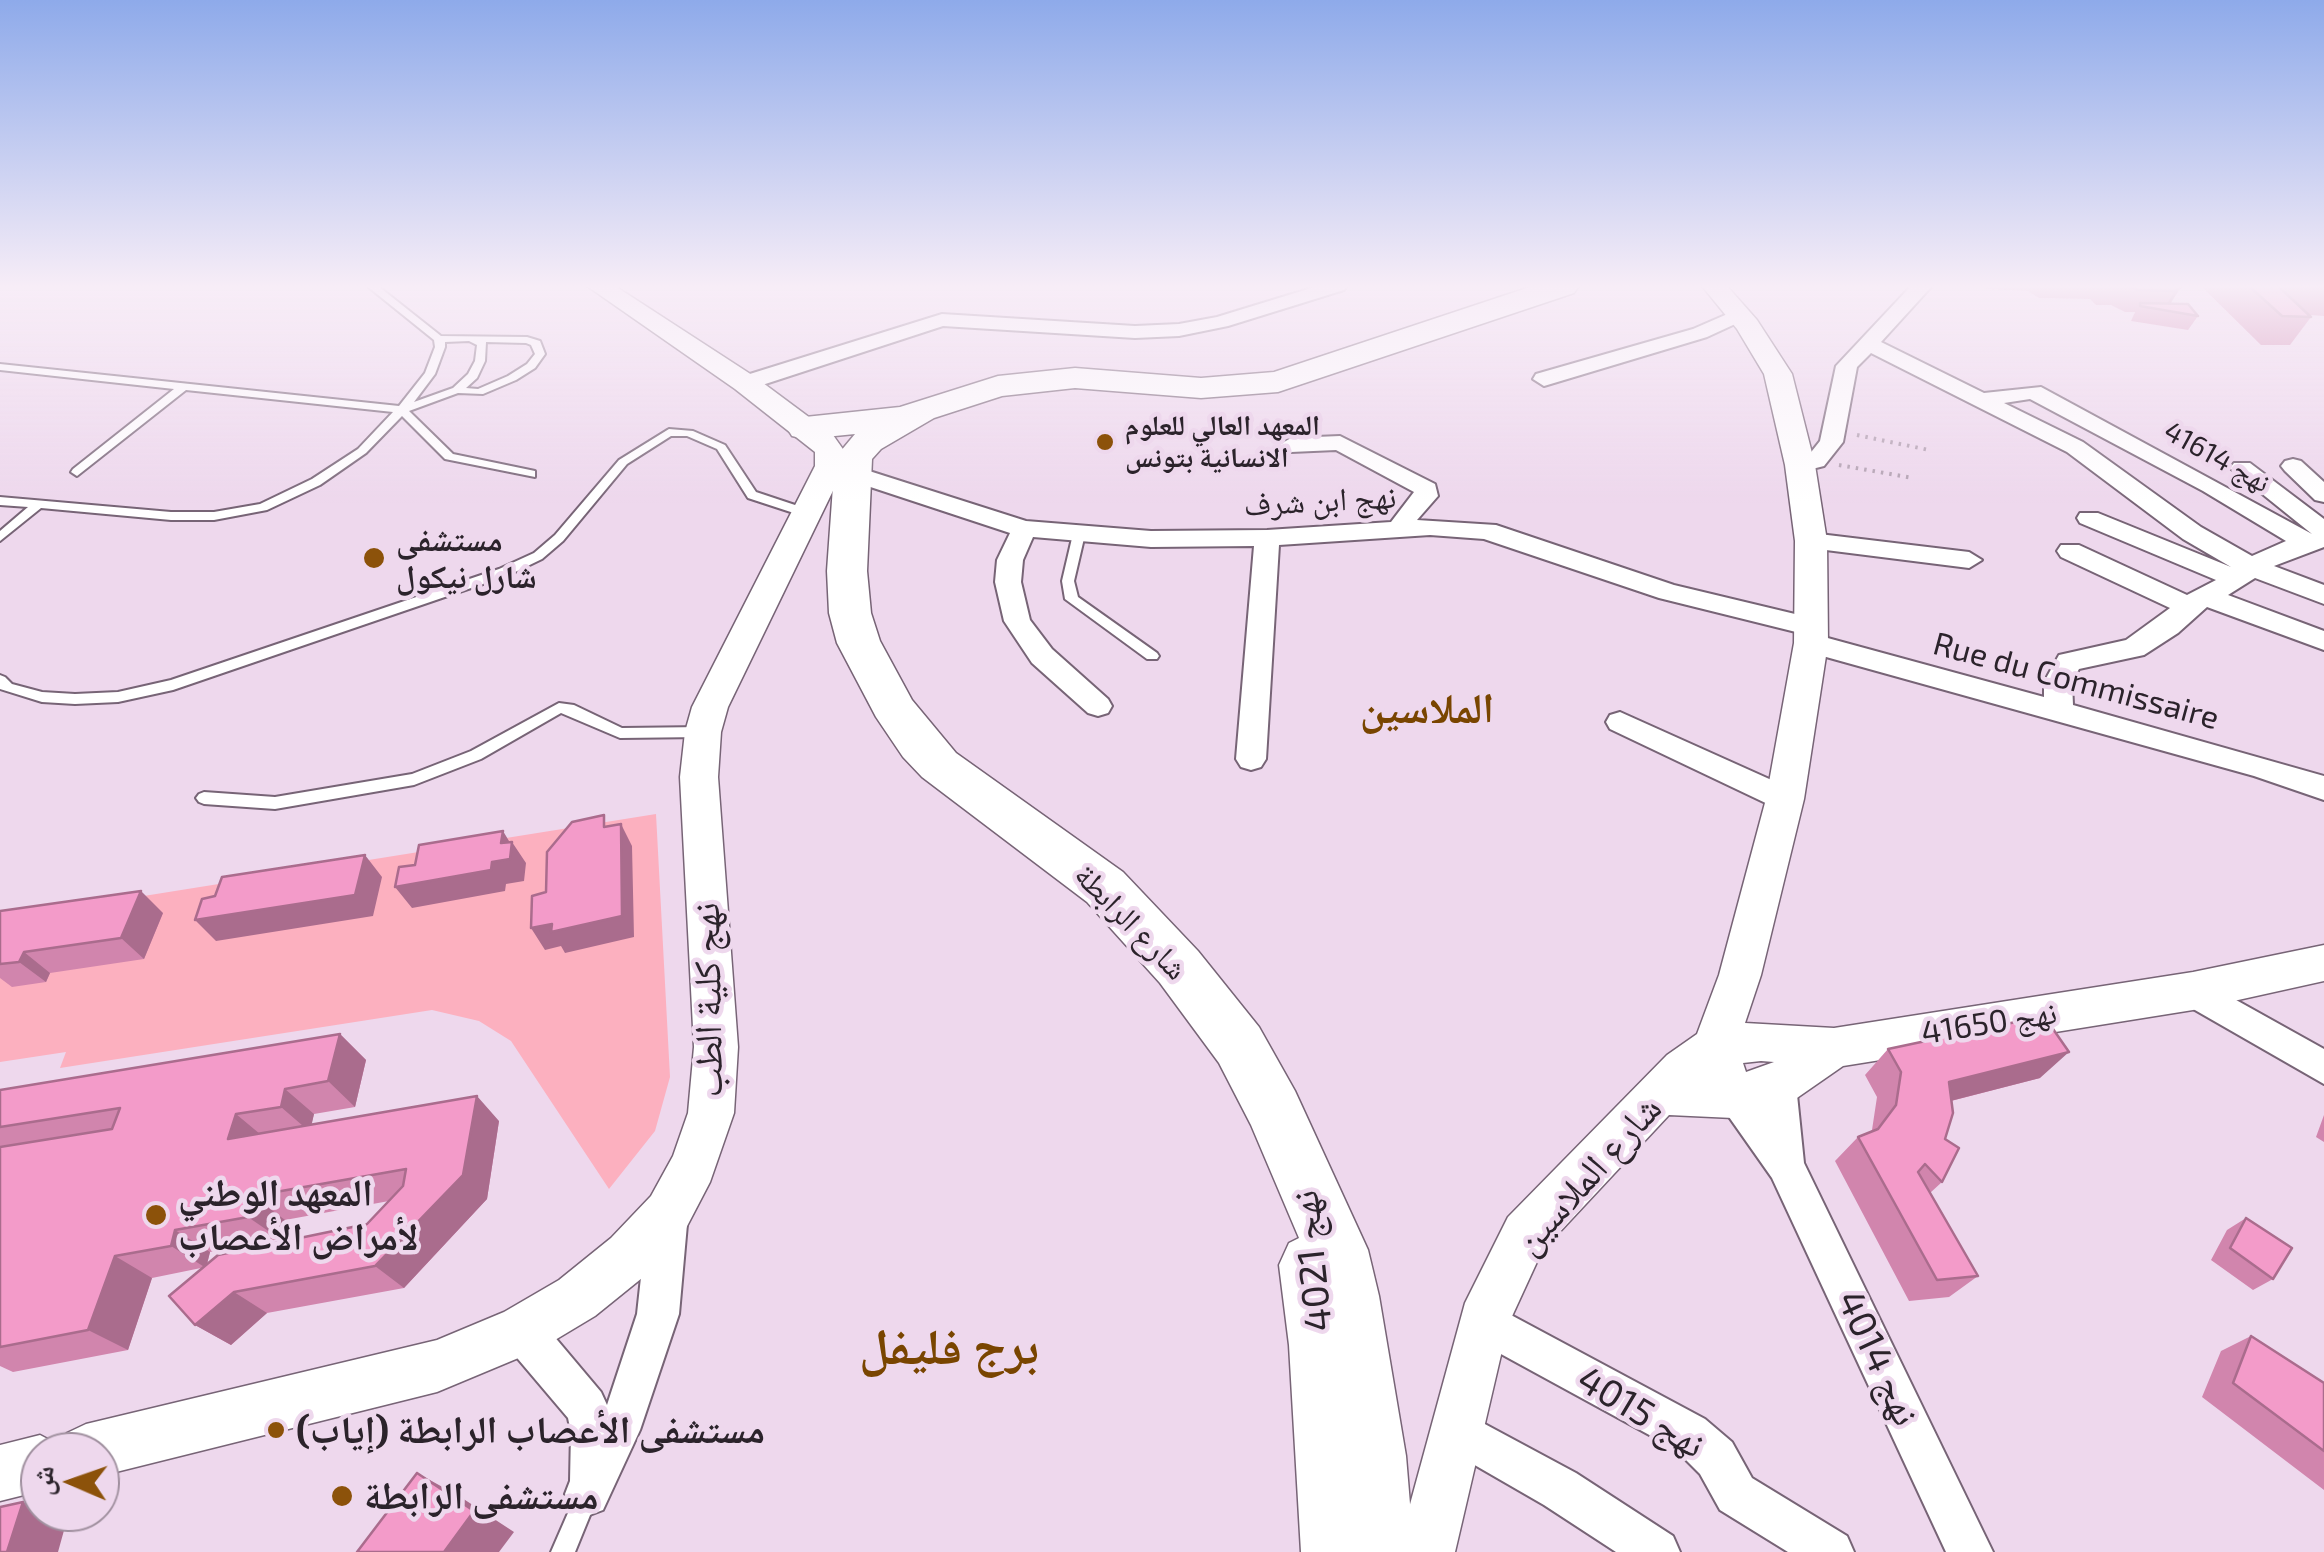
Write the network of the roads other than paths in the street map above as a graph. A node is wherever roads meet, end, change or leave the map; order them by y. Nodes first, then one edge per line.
1 (434, 358) edge
2 (480, 358) edge
3 (537, 358) edge
4 (708, 358) edge
5 (822, 358) edge
6 (1348, 358) edge
7 (1614, 358) edge
8 (1770, 358) edge
9 (1854, 358) edge
10 (1900, 358) edge
11 (0, 367) edge
12 (1544, 379) dead end
13 (745, 383) junction
14 (183, 387) junction
15 (457, 390) junction
16 (1985, 399) junction
17 (953, 400) junction
18 (402, 410) junction
19 (908, 416) junction
20 (806, 428) junction
21 (1290, 445) dead end
22 (1808, 463) junction
23 (2294, 466) dead end
24 (2242, 468) dead end
25 (77, 472) dead end
26 (852, 472) junction
27 (531, 474) dead end
28 (2324, 496) edge
29 (0, 502) edge
30 (37, 506) junction
31 (806, 513) junction
32 (2089, 518) dead end
33 (1024, 529) junction
34 (1400, 529) junction
35 (3, 531) edge
36 (1079, 534) junction
37 (1268, 538) junction
38 (2318, 538) edge
39 (1811, 541) junction
40 (2070, 552) dead end
41 (1969, 560) dead end
42 (2245, 573) junction
43 (2324, 595) edge
44 (2198, 602) junction
45 (1810, 635) junction
46 (2324, 641) edge
47 (1152, 656) dead end
48 (0, 680) edge
49 (1098, 706) dead end
50 (2059, 712) junction
51 (1620, 722) dead end
52 (703, 732) junction
53 (1251, 758) dead end
54 (2324, 788) edge
55 (204, 798) dead end
56 (1785, 799) junction
57 (2324, 963) edge
58 (1740, 975) junction
59 (2193, 991) junction
60 (1760, 1041) junction
61 (1714, 1047) junction
62 (1834, 1048) junction
63 (2324, 1068) edge
64 (1778, 1085) junction
65 (1664, 1094) junction
66 (1733, 1096) junction
67 (1785, 1165) junction
68 (1301, 1172) junction
69 (668, 1213) junction
70 (1483, 1321) junction
71 (522, 1330) junction
72 (1455, 1430) junction
73 (120, 1444) edge
74 (587, 1494) junction
75 (1814, 1547) edge
76 (563, 1552) edge
77 (1336, 1552) edge
78 (1378, 1552) edge
79 (1426, 1552) edge
80 (1657, 1552) edge
81 (1970, 1552) edge

1 - 18 lane
2 - 15 lane
3 - 15 lane
4 - 13 street
5 - 13 street
6 - 17 main road
7 - 12 street
8 - 22 street
9 - 22 street
10 - 16 street
11 - 14 lane
13 - 20 street
14 - 18 lane
14 - 25 lane
15 - 18 lane
16 - 38 street, نهج 41614
16 - 42 street
17 - 19 main road
17 - 26 main road
18 - 27 lane
18 - 30 lane
19 - 20 main road
19 - 26 main road
20 - 26 street
21 - 34 street
22 - 39 street
23 - 28 street
24 - 38 street
26 - 31 street, نهج كلية الطب
26 - 33 street, نهج ابن شرف
26 - 68 main road, شارع الرابطة
29 - 30 lane
30 - 35 lane
31 - 48 lane
31 - 52 street, نهج كلية الطب
32 - 42 street
33 - 36 street, نهج ابن شرف
33 - 49 street
34 - 37 street, نهج ابن شرف
34 - 45 street, نهج ابن شرف
36 - 37 street, نهج ابن شرف
36 - 47 lane
37 - 53 street
38 - 42 street
39 - 41 street
39 - 45 street
40 - 44 street
42 - 43 street
42 - 44 street
44 - 46 street
44 - 50 street
45 - 50 street, Rue du Commissaire
45 - 56 street
50 - 54 street, Rue du Commissaire
51 - 56 street
52 - 55 lane
52 - 69 street, نهج كلية الطب
56 - 58 street
57 - 59 street, نهج 41650
58 - 60 street
58 - 61 street
59 - 62 street, نهج 41650
59 - 63 street
60 - 61 street
60 - 62 street
60 - 64 street
61 - 65 street, شارع الملاسين
61 - 66 street
62 - 64 street, نهج 41650
64 - 66 street, نهج 41650
64 - 67 street, نهج 4014
65 - 66 street, نهج 41650
65 - 70 street, شارع الملاسين
66 - 67 street, نهج 4014
67 - 81 street, نهج 4014
68 - 77 main road, نهج 4021
68 - 78 main road, نهج 4021
69 - 71 street, نهج كلية الطب
69 - 74 street
70 - 72 street, شارع الملاسين
70 - 75 street, نهج 4015
71 - 73 street, نهج كلية الطب
71 - 74 street
72 - 79 street, شارع الملاسين
72 - 80 street
74 - 76 lane

